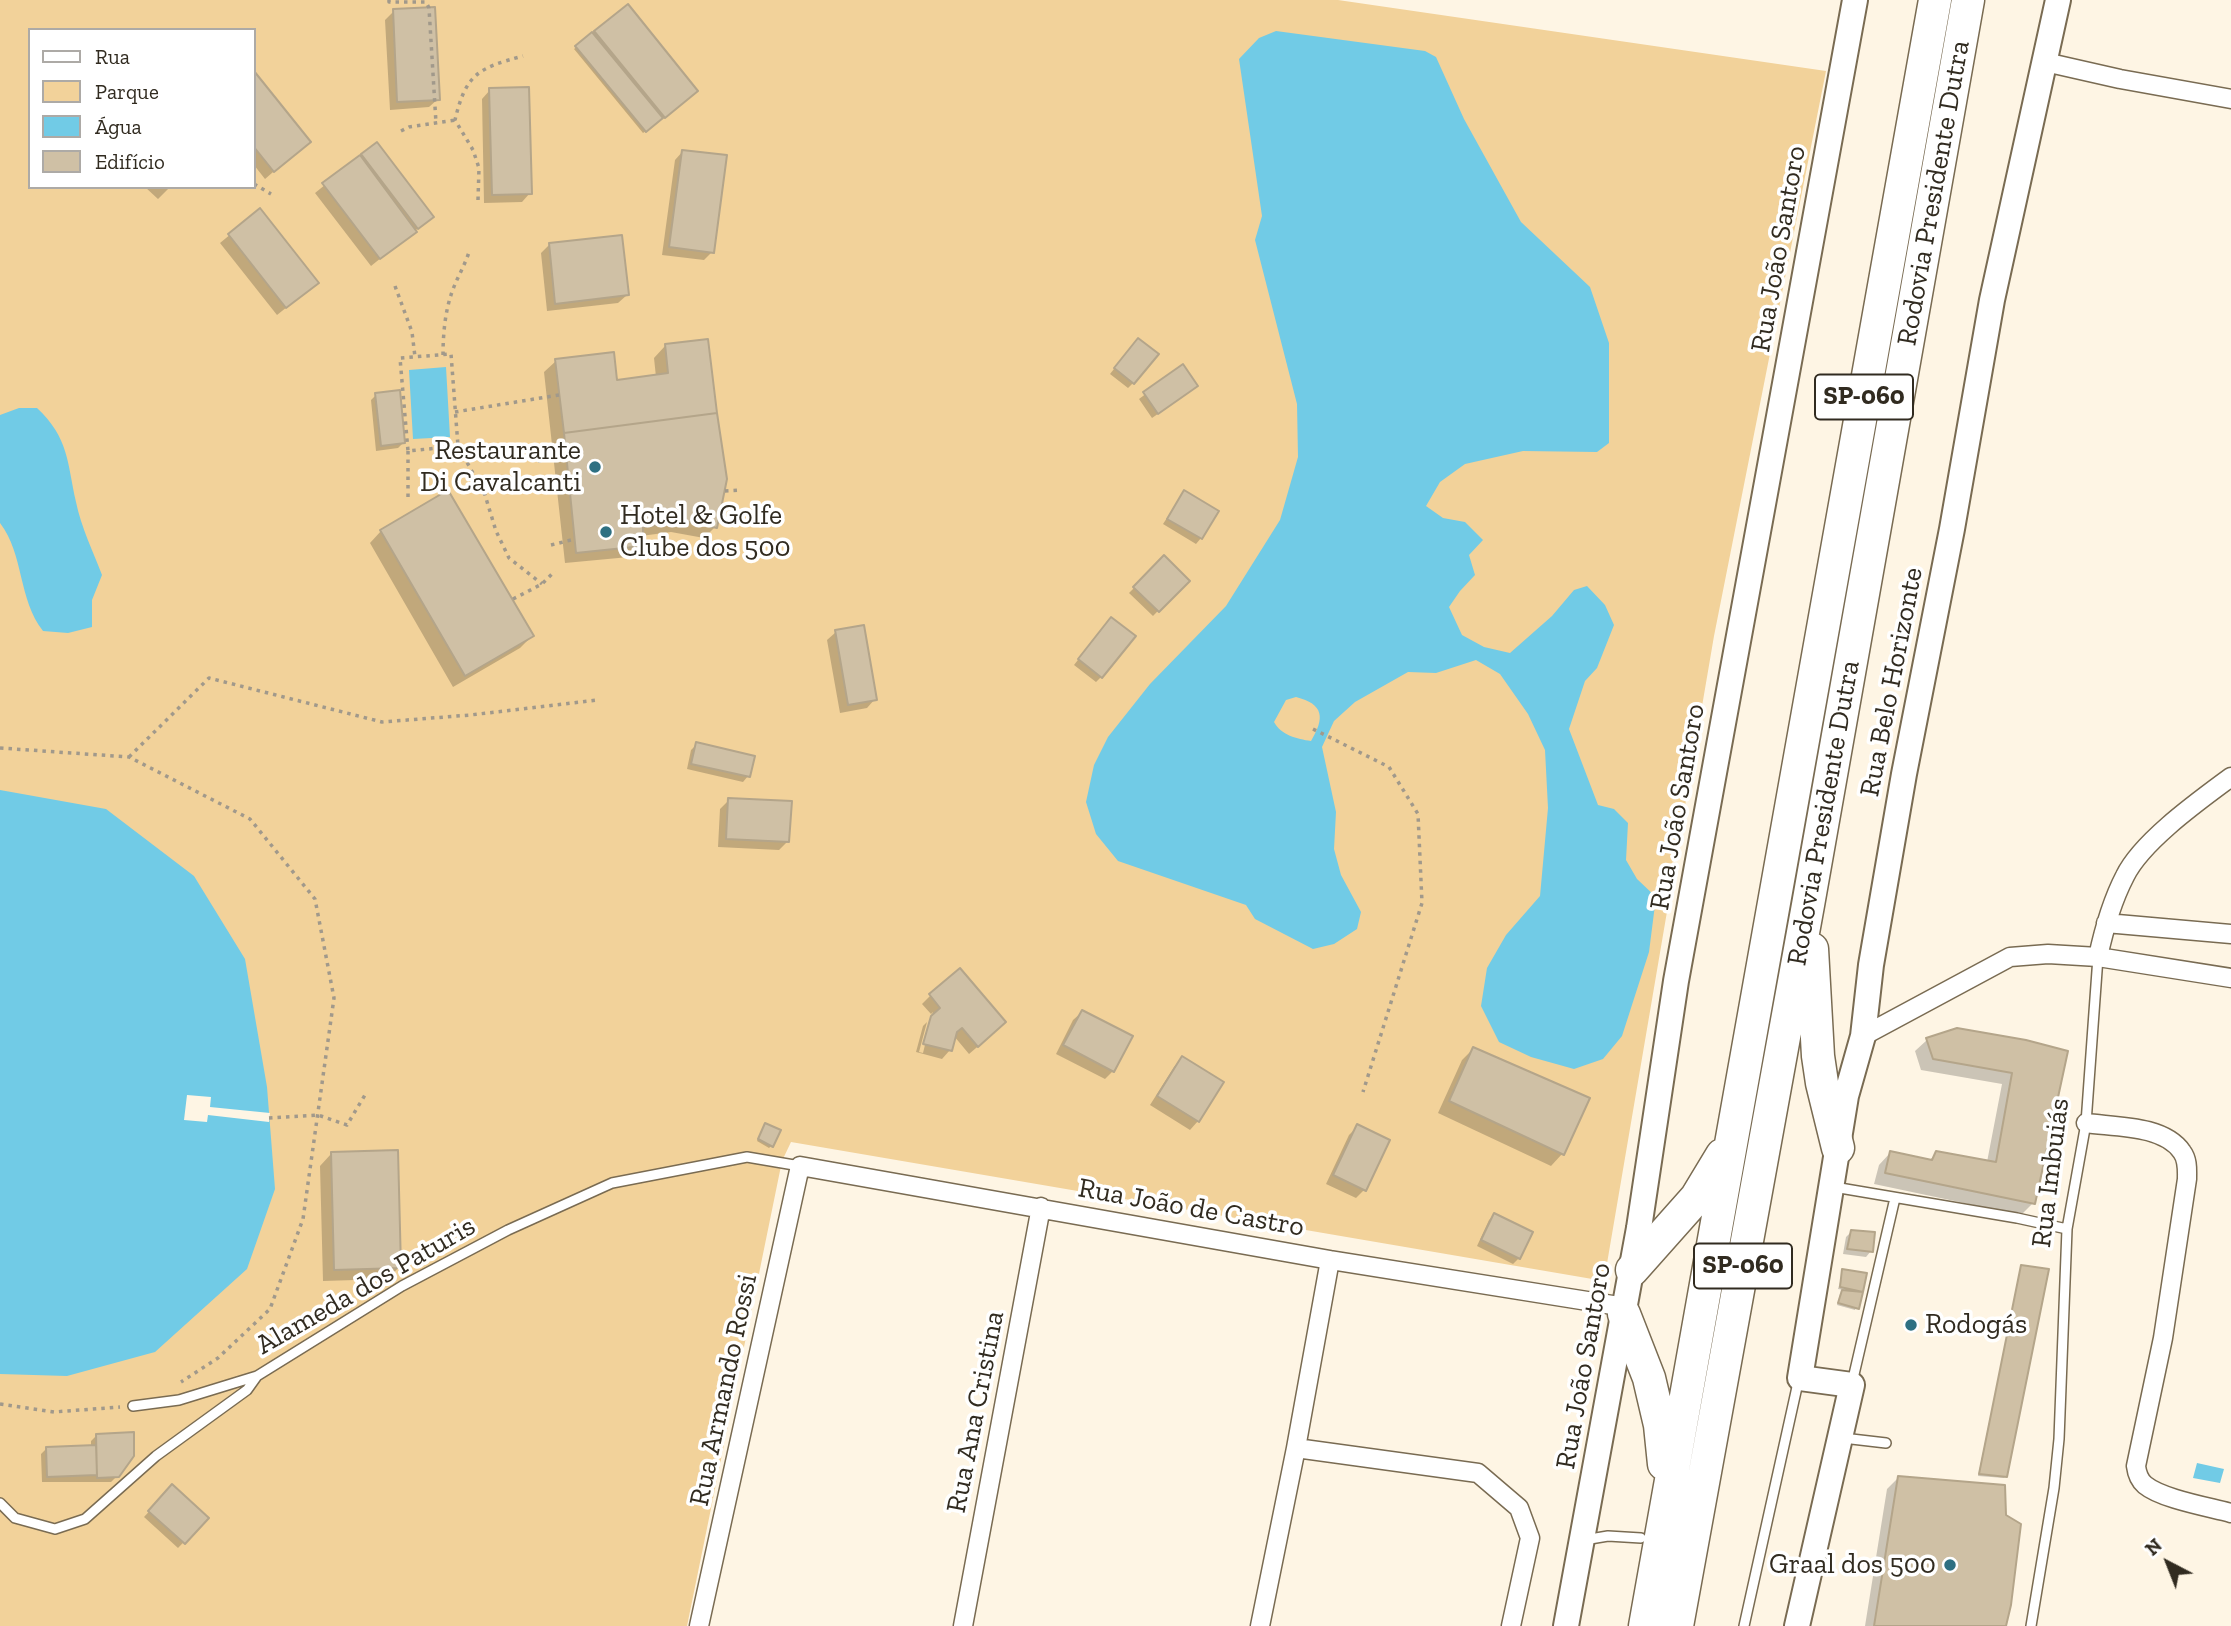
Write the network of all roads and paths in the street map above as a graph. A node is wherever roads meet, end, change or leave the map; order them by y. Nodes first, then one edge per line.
1 (389, 0) edge
2 (1855, 0) edge
3 (1935, 0) edge
4 (1968, 0) edge
5 (2059, 0) edge
6 (523, 56) dead end
7 (2045, 62) junction
8 (2231, 99) edge
9 (455, 120) junction
10 (436, 122) junction
11 (401, 131) dead end
12 (256, 185) edge
13 (271, 194) dead end
14 (478, 200) dead end
15 (470, 249) dead end
16 (395, 286) dead end
17 (443, 355) junction
18 (415, 357) junction
19 (559, 396) dead end
20 (455, 412) junction
21 (458, 446) junction
22 (408, 451) junction
23 (566, 457) dead end
24 (538, 461) dead end
25 (741, 490) dead end
26 (725, 491) dead end
27 (408, 501) dead end
28 (575, 539) dead end
29 (551, 545) dead end
30 (555, 570) dead end
31 (542, 584) junction
32 (513, 599) dead end
33 (598, 700) dead end
34 (1313, 729) dead end
35 (0, 748) edge
36 (129, 757) junction
37 (2231, 777) edge
38 (1808, 905) junction
39 (2106, 923) junction
40 (2231, 934) edge
41 (2098, 957) junction
42 (2231, 978) edge
43 (1863, 1036) junction
44 (1363, 1092) dead end
45 (365, 1095) dead end
46 (318, 1115) junction
47 (269, 1118) dead end
48 (2086, 1122) junction
49 (1733, 1135) junction
50 (1838, 1148) junction
51 (747, 1157) joint
52 (800, 1166) junction
53 (1832, 1187) junction
54 (1895, 1198) junction
55 (1041, 1207) junction
56 (2067, 1229) junction
57 (1330, 1260) junction
58 (1632, 1270) junction
59 (1625, 1311) junction
60 (257, 1376) junction
61 (1800, 1378) junction
62 (178, 1384) dead end
63 (1852, 1385) junction
64 (0, 1405) edge
65 (133, 1406) joint
66 (1838, 1437) junction
67 (1886, 1443) dead end
68 (1296, 1448) junction
69 (1668, 1498) junction
70 (0, 1503) edge
71 (2231, 1513) edge
72 (1641, 1538) dead end
73 (1582, 1541) junction
74 (1748, 1561) dead end
75 (1756, 1573) junction
76 (699, 1626) edge
77 (963, 1626) edge
78 (1260, 1626) edge
79 (1511, 1626) edge
80 (1566, 1626) edge
81 (1645, 1626) edge
82 (1677, 1626) edge
83 (1744, 1626) edge
84 (1797, 1626) edge
85 (2031, 1626) edge

1 - 10 path
2 - 58 street, Rua João Santoro
3 - 49 highway, Rodovia Presidente Dutra / SP-060
4 - 38 highway, Rodovia Presidente Dutra / SP-060
5 - 7 street, Rua Belo Horizonte
6 - 9 path
7 - 8 street
7 - 43 street, Rua Belo Horizonte
9 - 10 path
9 - 14 path
10 - 11 path
12 - 13 path
15 - 17 path
16 - 18 path
17 - 18 path
17 - 20 path
18 - 22 path
19 - 20 path
20 - 21 path
21 - 22 path
21 - 31 path
22 - 27 path
23 - 24 path
25 - 26 path
28 - 29 path
30 - 31 path
31 - 32 path
33 - 36 path
34 - 44 path
35 - 36 path
36 - 46 path
37 - 39 street, Rua Imbuiás
38 - 50 highway
38 - 82 highway, Rodovia Presidente Dutra / SP-060
39 - 40 street
39 - 41 street, Rua Imbuiás
41 - 42 street
41 - 43 street
41 - 48 lane, Rua Imbuiás
43 - 50 street, Rua Belo Horizonte
45 - 46 path
46 - 47 path
46 - 62 path
48 - 56 lane, Rua Imbuiás
48 - 71 street
49 - 58 highway
49 - 69 highway, Rodovia Presidente Dutra / SP-060
50 - 53 street, Rua Belo Horizonte
51 - 52 lane, Rua João de Castro
51 - 60 lane, Alameda dos Paturis
52 - 55 street, Rua João de Castro
52 - 76 street, Rua Armando Rossi
53 - 54 lane
53 - 61 street, Rua Belo Horizonte
54 - 56 lane
54 - 63 lane
55 - 57 street, Rua João de Castro
55 - 77 street, Rua Ana Cristina
56 - 85 lane, Rua Imbuiás
57 - 59 street, Rua João de Castro
57 - 68 street
58 - 59 street, Rua João Santoro
59 - 69 highway
59 - 73 street, Rua João Santoro
60 - 65 lane, Alameda dos Paturis
60 - 70 lane
61 - 63 street
61 - 75 lane
63 - 66 street
64 - 65 path
66 - 67 lane
66 - 84 street
68 - 78 street
68 - 79 street
69 - 81 highway, Rodovia Presidente Dutra / SP-060
72 - 73 lane
73 - 80 street, Rua João Santoro
74 - 75 lane
75 - 83 lane

